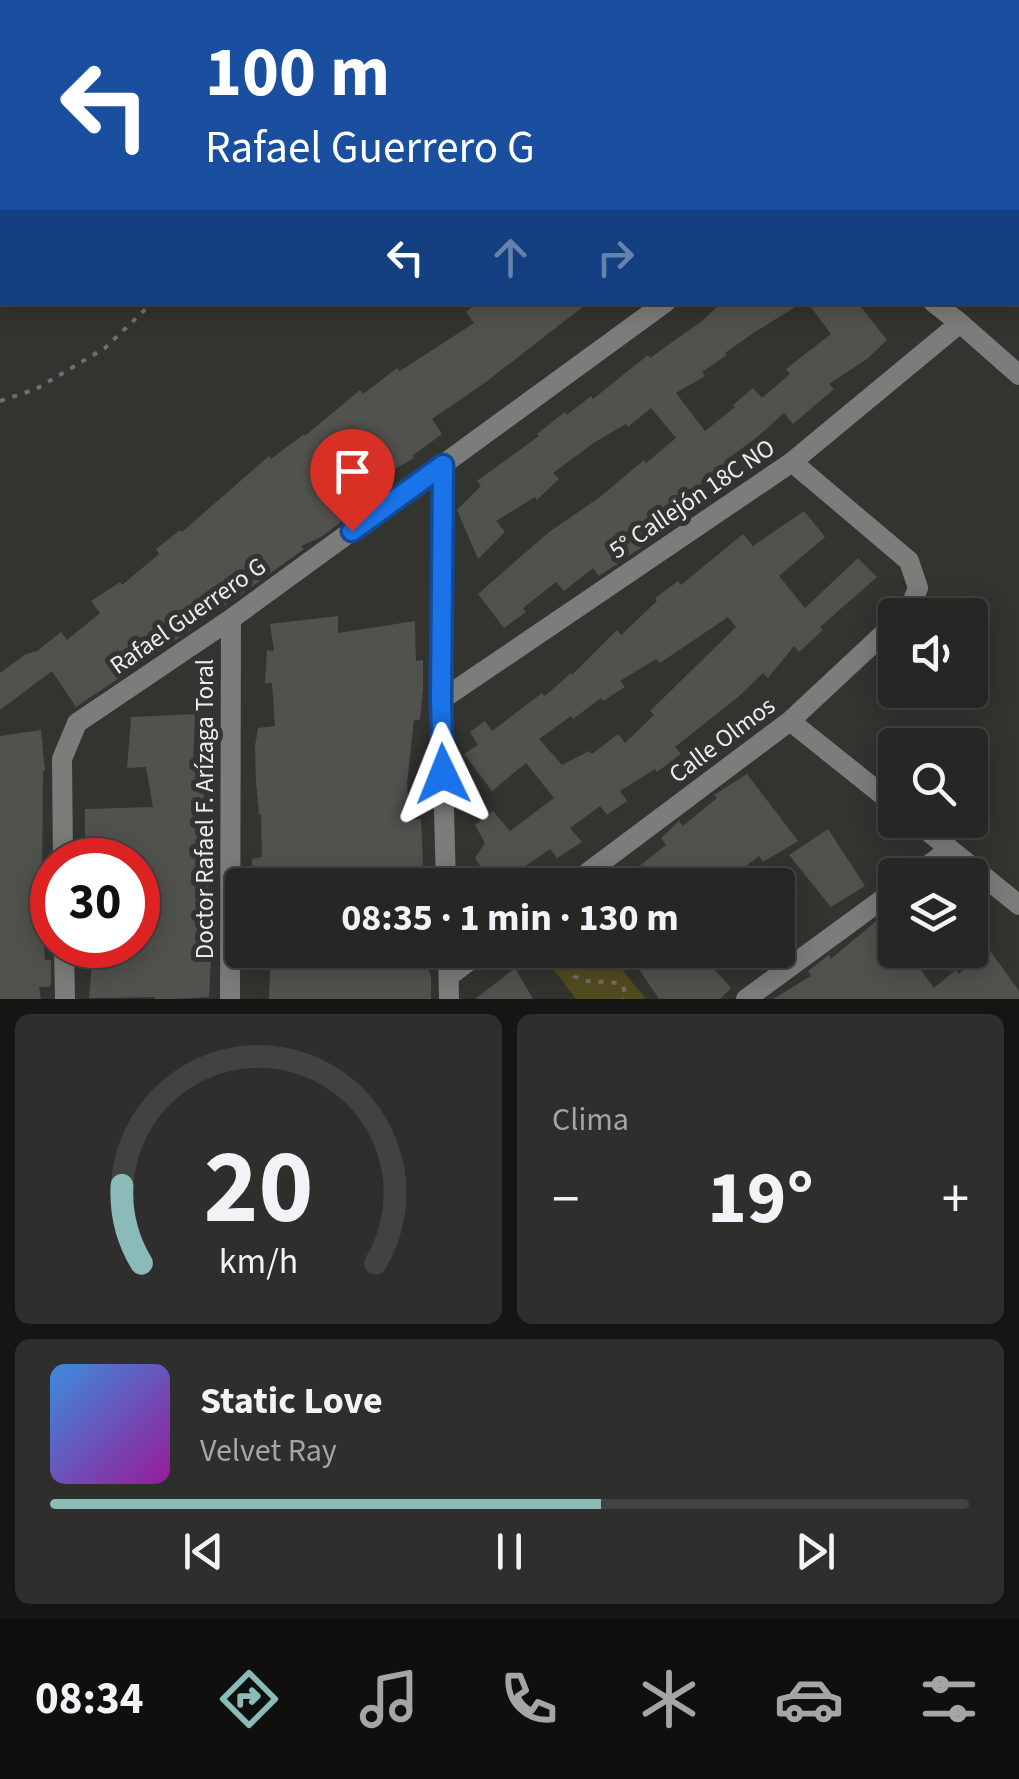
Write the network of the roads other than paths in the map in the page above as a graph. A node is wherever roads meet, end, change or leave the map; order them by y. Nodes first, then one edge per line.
1 (662, 305) edge
2 (937, 305) edge
3 (960, 322) junction
4 (1019, 375) edge
5 (792, 462) junction
6 (443, 465) junction
7 (914, 598) edge
8 (231, 619) junction
9 (878, 640) edge
10 (441, 700) junction
11 (790, 721) junction
12 (878, 791) edge
13 (64, 838) edge
14 (936, 838) edge
15 (950, 850) junction
16 (939, 858) edge
17 (446, 868) edge
18 (594, 868) edge
19 (878, 902) edge
20 (1019, 905) edge
21 (64, 968) edge
22 (449, 968) edge
23 (460, 968) edge
24 (449, 976) junction
25 (65, 999) edge
26 (230, 999) edge
27 (450, 999) edge
28 (746, 999) edge

1 - 6 street, Rafael Guerrero G
2 - 3 street
3 - 4 street
3 - 5 street, 5° Callejón 18C NO
5 - 7 street
5 - 10 street, 5° Callejón 18C NO
6 - 8 street, Rafael Guerrero G
6 - 10 street
8 - 13 street, Rafael Guerrero G
8 - 26 street, Doctor Rafael F. Arízaga Toral
9 - 11 street, Calle Olmos
10 - 17 street
11 - 12 street
11 - 18 street, Calle Olmos
14 - 15 street
15 - 16 street
15 - 20 street
19 - 28 street
21 - 25 street
22 - 24 street
23 - 24 street
24 - 27 street

